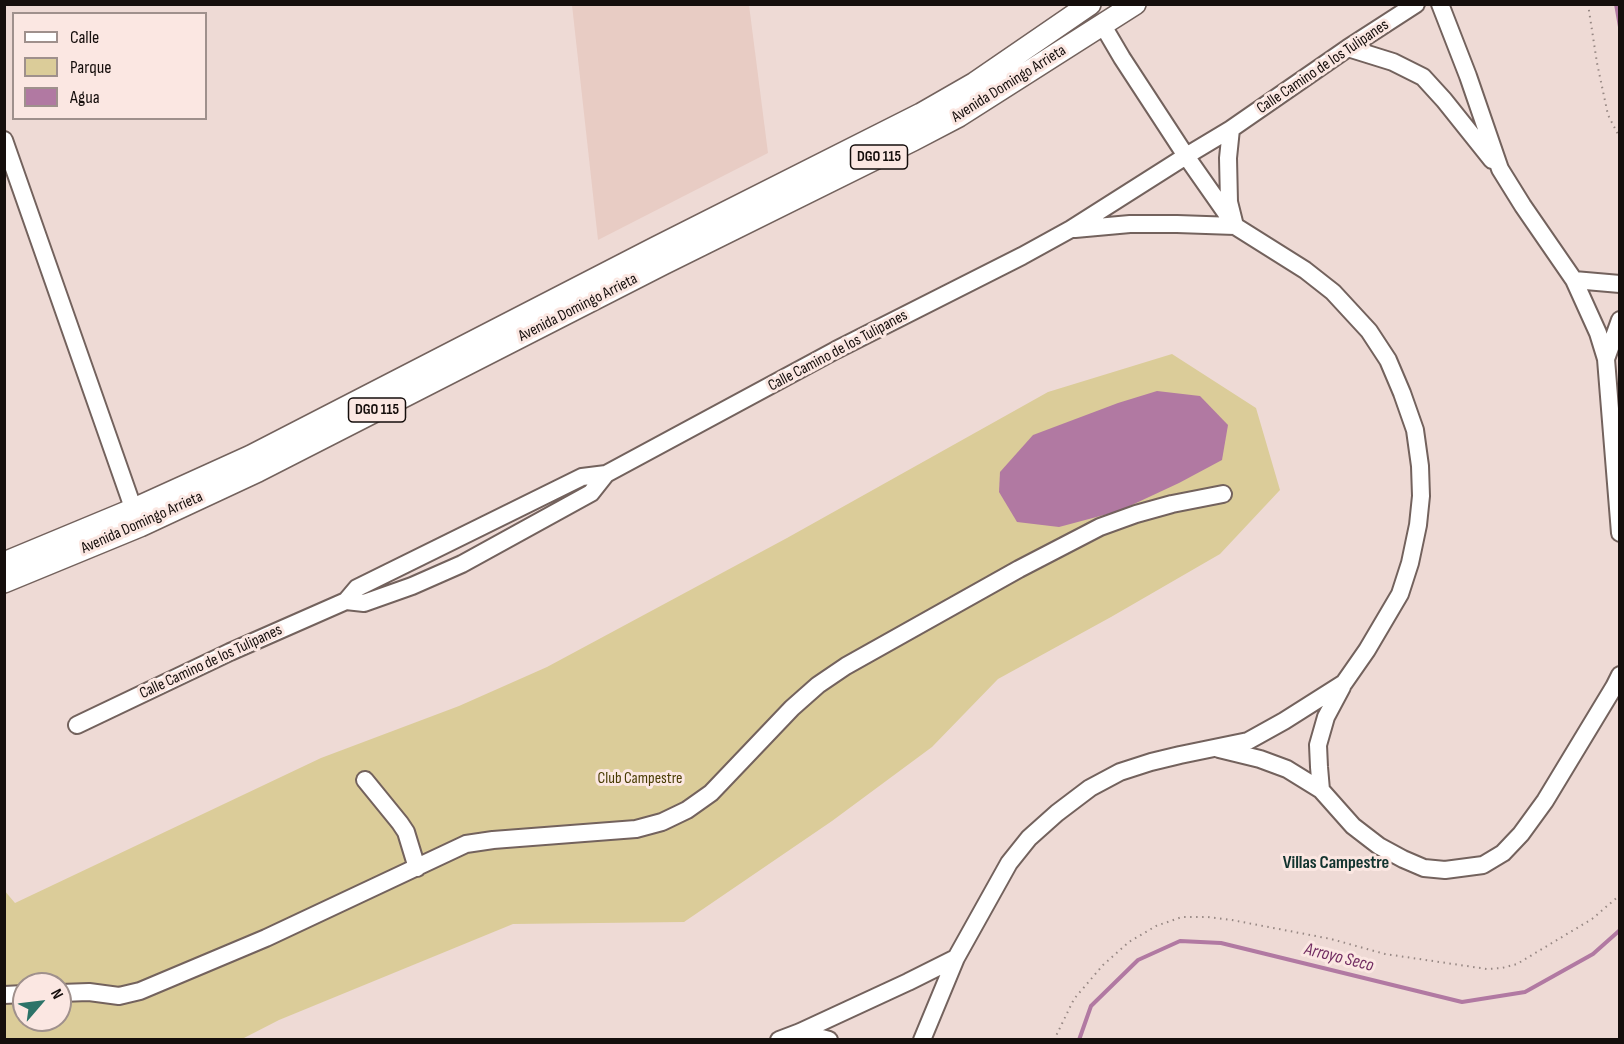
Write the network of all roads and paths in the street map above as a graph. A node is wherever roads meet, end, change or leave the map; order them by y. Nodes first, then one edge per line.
1 (1416, 4) edge
2 (1440, 4) edge
3 (1588, 4) edge
4 (1089, 5) edge
5 (1135, 5) edge
6 (1102, 24) junction
7 (1348, 48) junction
8 (1231, 129) junction
9 (1620, 138) edge
10 (4, 140) edge
11 (1186, 156) junction
12 (8, 159) edge
13 (1500, 169) junction
14 (10, 177) edge
15 (1234, 226) junction
16 (1071, 229) junction
17 (659, 256) junction
18 (1574, 280) junction
19 (1620, 284) edge
20 (1620, 320) edge
21 (1606, 359) junction
22 (606, 474) junction
23 (1223, 495) dead end
24 (137, 518) junction
25 (1620, 533) edge
26 (4, 563) edge
27 (4, 582) edge
28 (346, 601) junction
29 (1620, 675) edge
30 (1344, 683) junction
31 (77, 724) dead end
32 (1215, 748) junction
33 (365, 780) dead end
34 (1322, 790) junction
35 (417, 868) junction
36 (1620, 895) edge
37 (956, 958) junction
38 (72, 993) edge
39 (800, 1032) junction
40 (779, 1040) edge
41 (830, 1040) edge
42 (922, 1040) edge
43 (1054, 1040) edge

1 - 7 street, Calle Camino de los Tulipanes
2 - 13 street
3 - 9 path
4 - 6 main road
4 - 17 main road, Avenida Domingo Arrieta / DGO 115
5 - 6 main road, Avenida Domingo Arrieta / DGO 115
6 - 11 street, Calle Camino de los Tulipanes
6 - 17 main road, Avenida Domingo Arrieta / DGO 115
7 - 8 street, Calle Camino de los Tulipanes
7 - 13 street
8 - 11 street, Calle Camino de los Tulipanes
8 - 15 street
10 - 12 street
11 - 15 street, Calle Camino de los Tulipanes
11 - 16 street, Calle Camino de los Tulipanes
12 - 14 street
13 - 18 street
14 - 24 street
15 - 16 street, Calle Camino de los Tulipanes
15 - 30 street, Calle Camino de los Tulipanes
16 - 22 street, Calle Camino de los Tulipanes
17 - 24 main road, Avenida Domingo Arrieta / DGO 115
18 - 19 street
18 - 21 street
20 - 21 street
21 - 25 street
22 - 28 street, Calle Camino de los Tulipanes
22 - 28 street, Calle Camino de los Tulipanes
23 - 35 street
24 - 26 main road, Avenida Domingo Arrieta / DGO 115
24 - 27 main road, Avenida Domingo Arrieta / DGO 115
28 - 31 street, Calle Camino de los Tulipanes
29 - 34 street
30 - 32 street, Calle Camino de los Tulipanes
30 - 34 street
32 - 34 street
32 - 37 street, Calle Camino de los Tulipanes
33 - 35 street
35 - 38 street
36 - 43 path
37 - 39 street
37 - 42 street, Calle Camino de los Tulipanes
39 - 40 street
39 - 41 street

